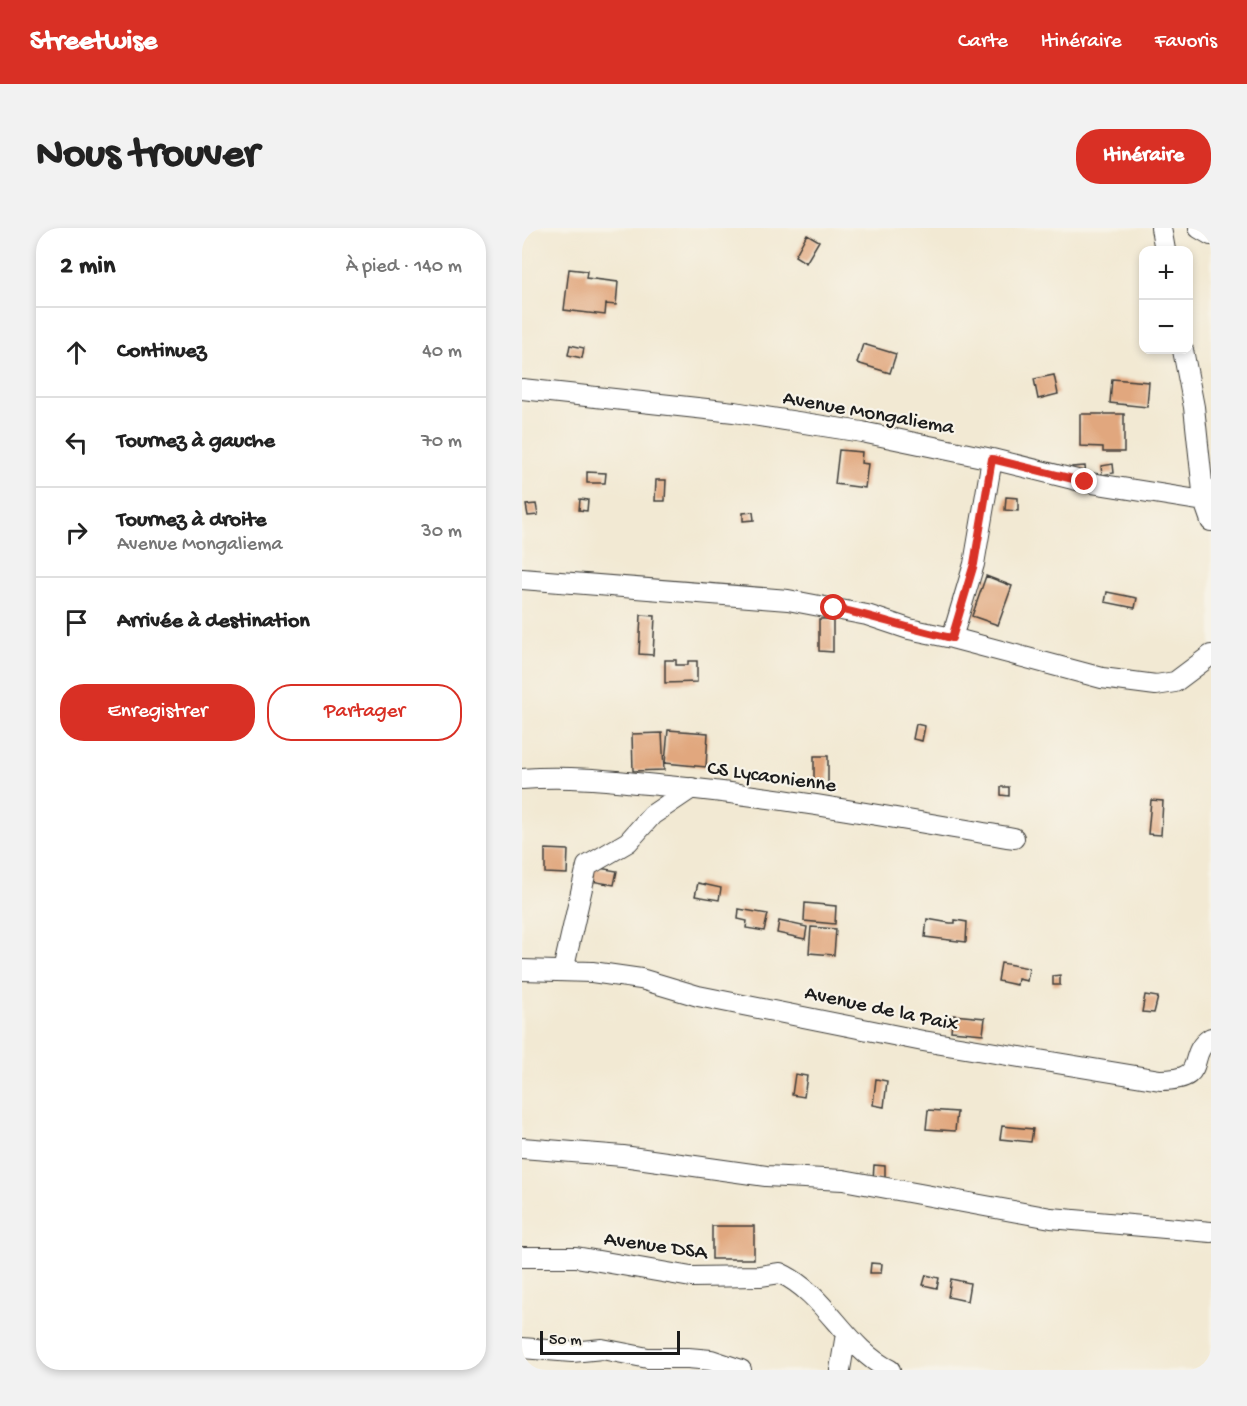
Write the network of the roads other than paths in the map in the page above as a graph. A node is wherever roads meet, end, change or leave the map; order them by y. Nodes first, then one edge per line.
1 (1161, 228) edge
2 (1199, 228) edge
3 (1211, 235) edge
4 (1164, 246) edge
5 (1184, 354) edge
6 (522, 389) edge
7 (1204, 434) edge
8 (992, 459) junction
9 (1204, 501) junction
10 (1211, 521) edge
11 (522, 579) edge
12 (952, 638) junction
13 (1211, 656) edge
14 (522, 779) edge
15 (692, 788) junction
16 (1014, 838) dead end
17 (522, 970) edge
18 (563, 971) junction
19 (1211, 1038) edge
20 (522, 1148) edge
21 (1211, 1232) edge
22 (522, 1257) edge
23 (846, 1334) junction
24 (522, 1348) edge
25 (741, 1370) edge
26 (840, 1370) edge
27 (890, 1370) edge

1 - 4 street
2 - 3 street
5 - 7 street
6 - 8 street, Avenue Mongaliema
7 - 9 street
8 - 9 street, Avenue Mongaliema
8 - 12 street
9 - 10 street
11 - 12 street
12 - 13 street
14 - 15 street, CS Lycaonienne
15 - 16 street, CS Lycaonienne
15 - 18 street
17 - 18 street, Avenue de la Paix
18 - 19 street, Avenue de la Paix
20 - 21 street
22 - 23 street, Avenue DSA
23 - 26 street
23 - 27 street, Avenue DSA
24 - 25 street

